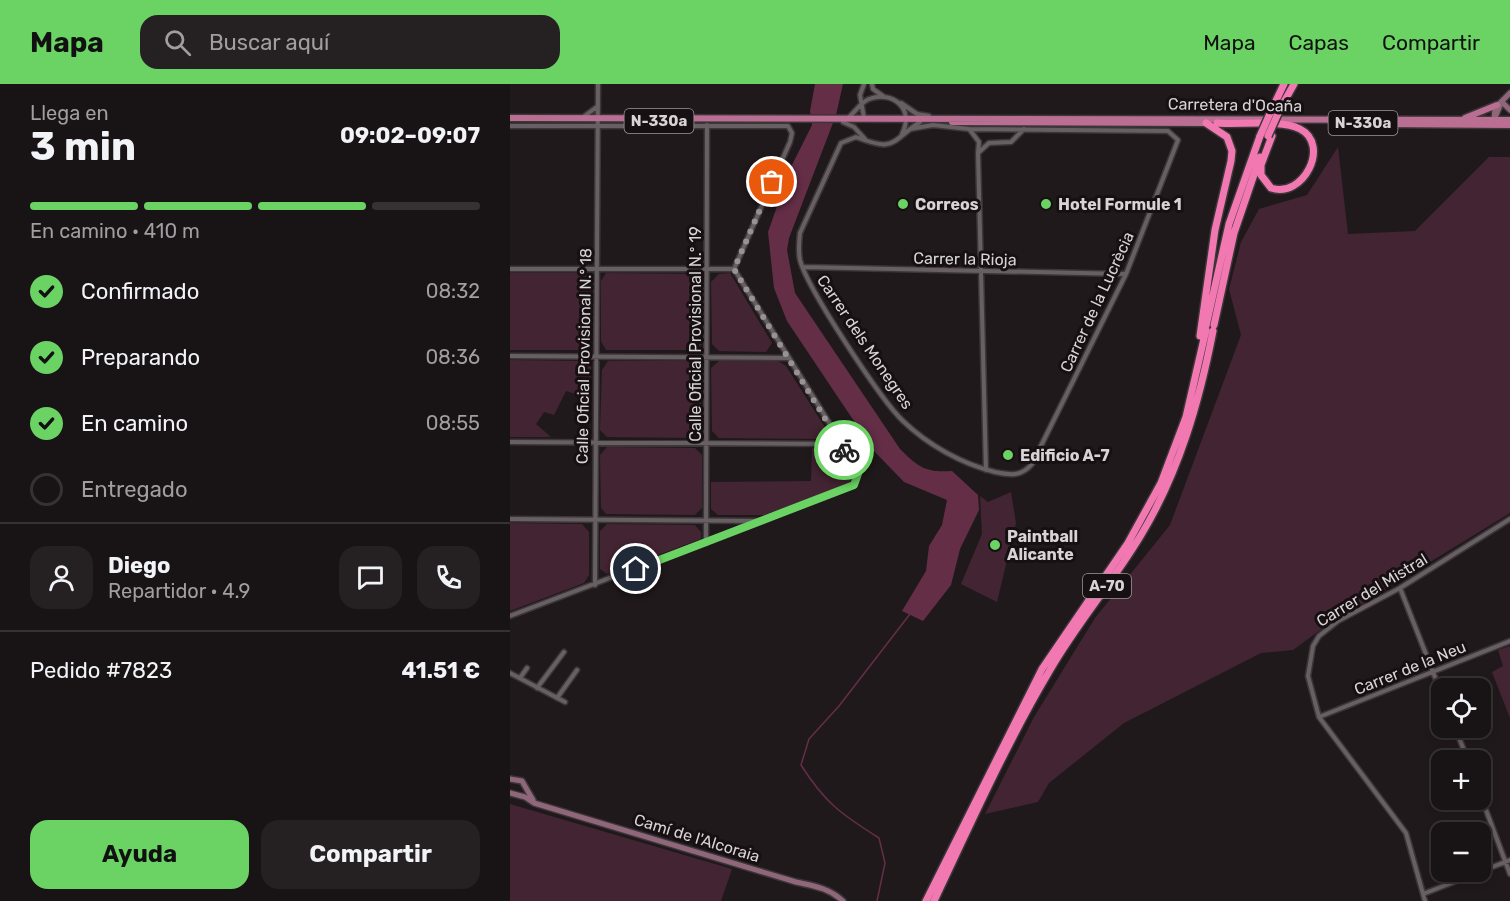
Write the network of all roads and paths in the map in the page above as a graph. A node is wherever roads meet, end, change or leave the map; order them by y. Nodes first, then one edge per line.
1 (598, 84) edge
2 (864, 84) edge
3 (872, 84) edge
4 (1283, 84) edge
5 (1294, 84) edge
6 (1510, 93) edge
7 (883, 96) junction
8 (899, 102) junction
9 (1499, 103) junction
10 (860, 105) junction
11 (598, 106) junction
12 (1279, 109) junction
13 (1510, 110) edge
14 (960, 117) junction
15 (581, 118) junction
16 (510, 119) edge
17 (844, 119) junction
18 (866, 120) junction
19 (906, 120) junction
20 (1434, 120) junction
21 (1494, 120) junction
22 (598, 122) junction
23 (920, 122) junction
24 (1032, 122) junction
25 (1055, 122) junction
26 (1104, 122) junction
27 (931, 123) junction
28 (1206, 123) junction
29 (1217, 123) junction
30 (1510, 123) edge
31 (1413, 124) junction
32 (707, 125) junction
33 (510, 126) edge
34 (910, 129) junction
35 (969, 129) junction
36 (1024, 129) junction
37 (1084, 129) junction
38 (1097, 129) junction
39 (1117, 129) junction
40 (1176, 136) joint
41 (1267, 136) junction
42 (898, 139) junction
43 (866, 141) junction
44 (978, 153) junction
45 (803, 267) junction
46 (510, 269) edge
47 (597, 269) junction
48 (707, 269) junction
49 (734, 269) junction
50 (981, 272) junction
51 (1126, 274) junction
52 (1210, 328) junction
53 (510, 356) edge
54 (596, 356) junction
55 (707, 357) junction
56 (788, 358) junction
57 (510, 442) edge
58 (595, 443) junction
59 (1177, 443) junction
60 (707, 444) junction
61 (840, 444) junction
62 (986, 470) junction
63 (1022, 473) joint
64 (510, 519) edge
65 (1510, 519) edge
66 (595, 520) junction
67 (706, 520) junction
68 (764, 521) junction
69 (706, 543) junction
70 (595, 585) junction
71 (1400, 588) junction
72 (510, 616) edge
73 (1510, 640) edge
74 (564, 652) dead end
75 (528, 668) dead end
76 (577, 670) dead end
77 (1432, 672) junction
78 (510, 673) edge
79 (520, 678) junction
80 (1435, 678) edge
81 (537, 688) junction
82 (557, 698) junction
83 (565, 702) dead end
84 (1319, 717) junction
85 (510, 779) edge
86 (528, 790) junction
87 (510, 793) edge
88 (525, 797) junction
89 (540, 804) junction
90 (1487, 810) edge
91 (966, 827) junction
92 (1508, 861) edge
93 (1510, 874) edge
94 (937, 886) junction
95 (1423, 894) junction
96 (843, 901) edge
97 (926, 901) edge
98 (934, 901) edge
99 (1425, 901) edge

1 - 11 street, Calle Oficial Provisional N.º 18
2 - 10 street
3 - 7 street
4 - 12 highway, A-70
5 - 12 highway, A-70
6 - 9 street
7 - 8 street, Carretera d'Ocaña
7 - 10 street
8 - 14 street, Carretera d'Ocaña
8 - 19 street
9 - 13 street
9 - 20 main road
9 - 21 street
10 - 17 street
10 - 18 street
11 - 15 street
11 - 22 street, Calle Oficial Provisional N.º 18
12 - 41 highway, A-70, bridge
12 - 41 highway, bridge
14 - 19 main road, Carretera d'Ocaña / N-330a
14 - 20 main road, Carretera d'Ocaña / N-330a
15 - 16 main road, Carretera d'Ocaña / N-330a
15 - 22 main road, Carretera d'Ocaña / N-330a
16 - 22 main road, Carretera d'Ocaña / N-330a
17 - 18 main road, Carretera d'Ocaña / N-330a
17 - 22 main road, Carretera d'Ocaña / N-330a
17 - 43 street
18 - 19 main road, Carretera d'Ocaña / N-330a
19 - 23 main road, Carretera d'Ocaña / N-330a
19 - 42 street
20 - 21 main road, Carretera d'Ocaña / N-330a
21 - 30 main road, Carretera d'Ocaña / N-330a
21 - 31 main road
22 - 32 street, Carretera d'Ocaña
22 - 33 street, Carretera d'Ocaña
22 - 47 street, Calle Oficial Provisional N.º 18
23 - 27 main road, Carretera d'Ocaña / N-330a
23 - 34 street
24 - 25 main road, Carretera d'Ocaña / N-330a
24 - 27 main road, Carretera d'Ocaña / N-330a
24 - 36 street, Carretera d'Ocaña
25 - 26 main road, Carretera d'Ocaña / N-330a
25 - 37 street, Carretera d'Ocaña
26 - 28 main road, Carretera d'Ocaña / N-330a
26 - 38 street
26 - 39 street
27 - 34 street, Carretera d'Ocaña
27 - 35 street, Carretera d'Ocaña
28 - 29 main road, Carretera d'Ocaña / N-330a
28 - 59 highway
29 - 31 main road, Carretera d'Ocaña / N-330a
29 - 41 highway
30 - 31 main road, Carretera d'Ocaña / N-330a
32 - 48 street, Calle Oficial Provisional N.º 19
32 - 49 street, Carretera d'Ocaña
34 - 42 street, Carretera d'Ocaña
35 - 36 street, Carretera d'Ocaña
35 - 44 street
36 - 37 street, Carretera d'Ocaña
36 - 44 street, Carretera d'Ocaña
37 - 38 street, Carretera d'Ocaña
38 - 39 street, Carretera d'Ocaña
39 - 40 street, Carretera d'Ocaña
40 - 51 street, Carrer de la Lucrècia
41 - 52 highway, A-70
42 - 43 street, Carrer dels Monegres
43 - 45 street, Carrer dels Monegres
44 - 50 street
45 - 50 street, Carrer la Rioja
45 - 62 street, Carrer dels Monegres
46 - 47 street
47 - 48 street
47 - 54 street, Calle Oficial Provisional N.º 18
48 - 49 street
48 - 55 street, Calle Oficial Provisional N.º 19
49 - 56 street
50 - 51 street, Carrer la Rioja
50 - 62 street
51 - 63 street, Carrer de la Lucrècia
52 - 59 highway, A-70
52 - 91 highway, A-70
53 - 54 street
54 - 55 street
54 - 58 street, Calle Oficial Provisional N.º 18
55 - 56 street
55 - 60 street, Calle Oficial Provisional N.º 19
56 - 61 street
57 - 58 street
58 - 60 street
58 - 66 street, Calle Oficial Provisional N.º 18
59 - 91 highway, A-70
60 - 61 street
60 - 67 street, Calle Oficial Provisional N.º 19
61 - 68 street
62 - 63 street, Carrer dels Monegres
64 - 66 street
65 - 71 street, Carrer del Mistral
66 - 67 street
66 - 70 street, Calle Oficial Provisional N.º 18
67 - 68 street
67 - 69 street, Calle Oficial Provisional N.º 19
68 - 69 street
69 - 70 street
70 - 72 street
71 - 77 street
71 - 84 street, Carrer del Mistral
73 - 77 street, Carrer de la Neu
74 - 81 street
75 - 79 street
76 - 82 street
77 - 80 street
77 - 84 street, Carrer de la Neu
78 - 79 street
79 - 81 street
81 - 82 street
82 - 83 street
84 - 95 street, Carrer del Mistral
85 - 86 street
86 - 88 street
86 - 89 street
87 - 88 street, Camí de l'Alcoraia
88 - 89 street, Camí de l'Alcoraia
89 - 96 street, Camí de l'Alcoraia
90 - 92 street
91 - 94 highway, A-70
92 - 93 street
92 - 95 street
94 - 97 highway, A-70
94 - 98 highway, A-70
95 - 99 street, Carrer del Mistral

